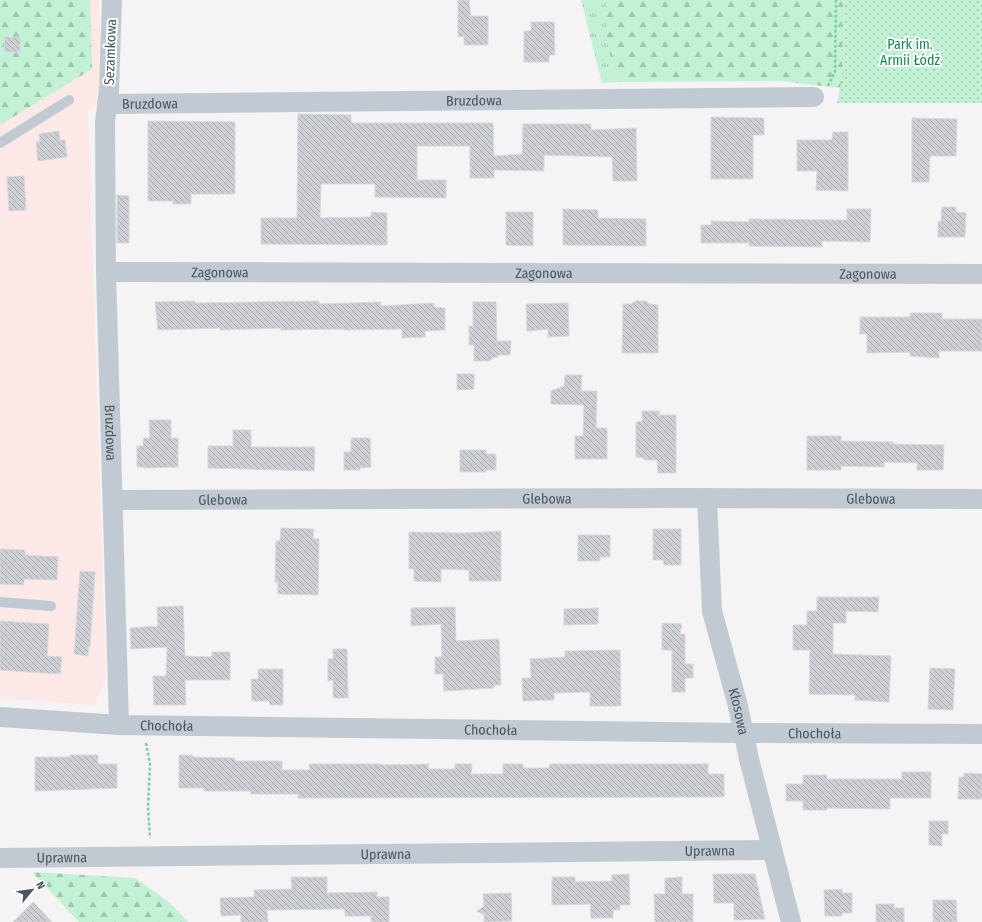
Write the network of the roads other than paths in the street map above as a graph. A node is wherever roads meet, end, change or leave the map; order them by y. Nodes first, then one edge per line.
1 (112, 0) edge
2 (814, 97) road end
3 (69, 100) dead end
4 (107, 104) junction
5 (0, 143) edge
6 (106, 272) junction
7 (982, 274) edge
8 (707, 498) junction
9 (982, 499) edge
10 (113, 500) junction
11 (0, 602) edge
12 (51, 606) dead end
13 (0, 717) edge
14 (119, 725) junction
15 (743, 732) junction
16 (982, 734) edge
17 (772, 850) junction
18 (0, 858) edge
19 (791, 922) edge

1 - 4 street, Sezamkowa
2 - 4 street, Bruzdowa
3 - 5 lane
4 - 6 street, Bruzdowa
6 - 7 street, Zagonowa
6 - 10 street, Bruzdowa
8 - 9 street, Glebowa
8 - 10 street, Glebowa
8 - 15 street, Kłosowa
10 - 14 street, Bruzdowa
11 - 12 lane
13 - 14 street, Chochoła
14 - 15 street, Chochoła
15 - 16 street, Chochoła
15 - 17 street, Kłosowa
17 - 18 street, Uprawna
17 - 19 street, Kłosowa

